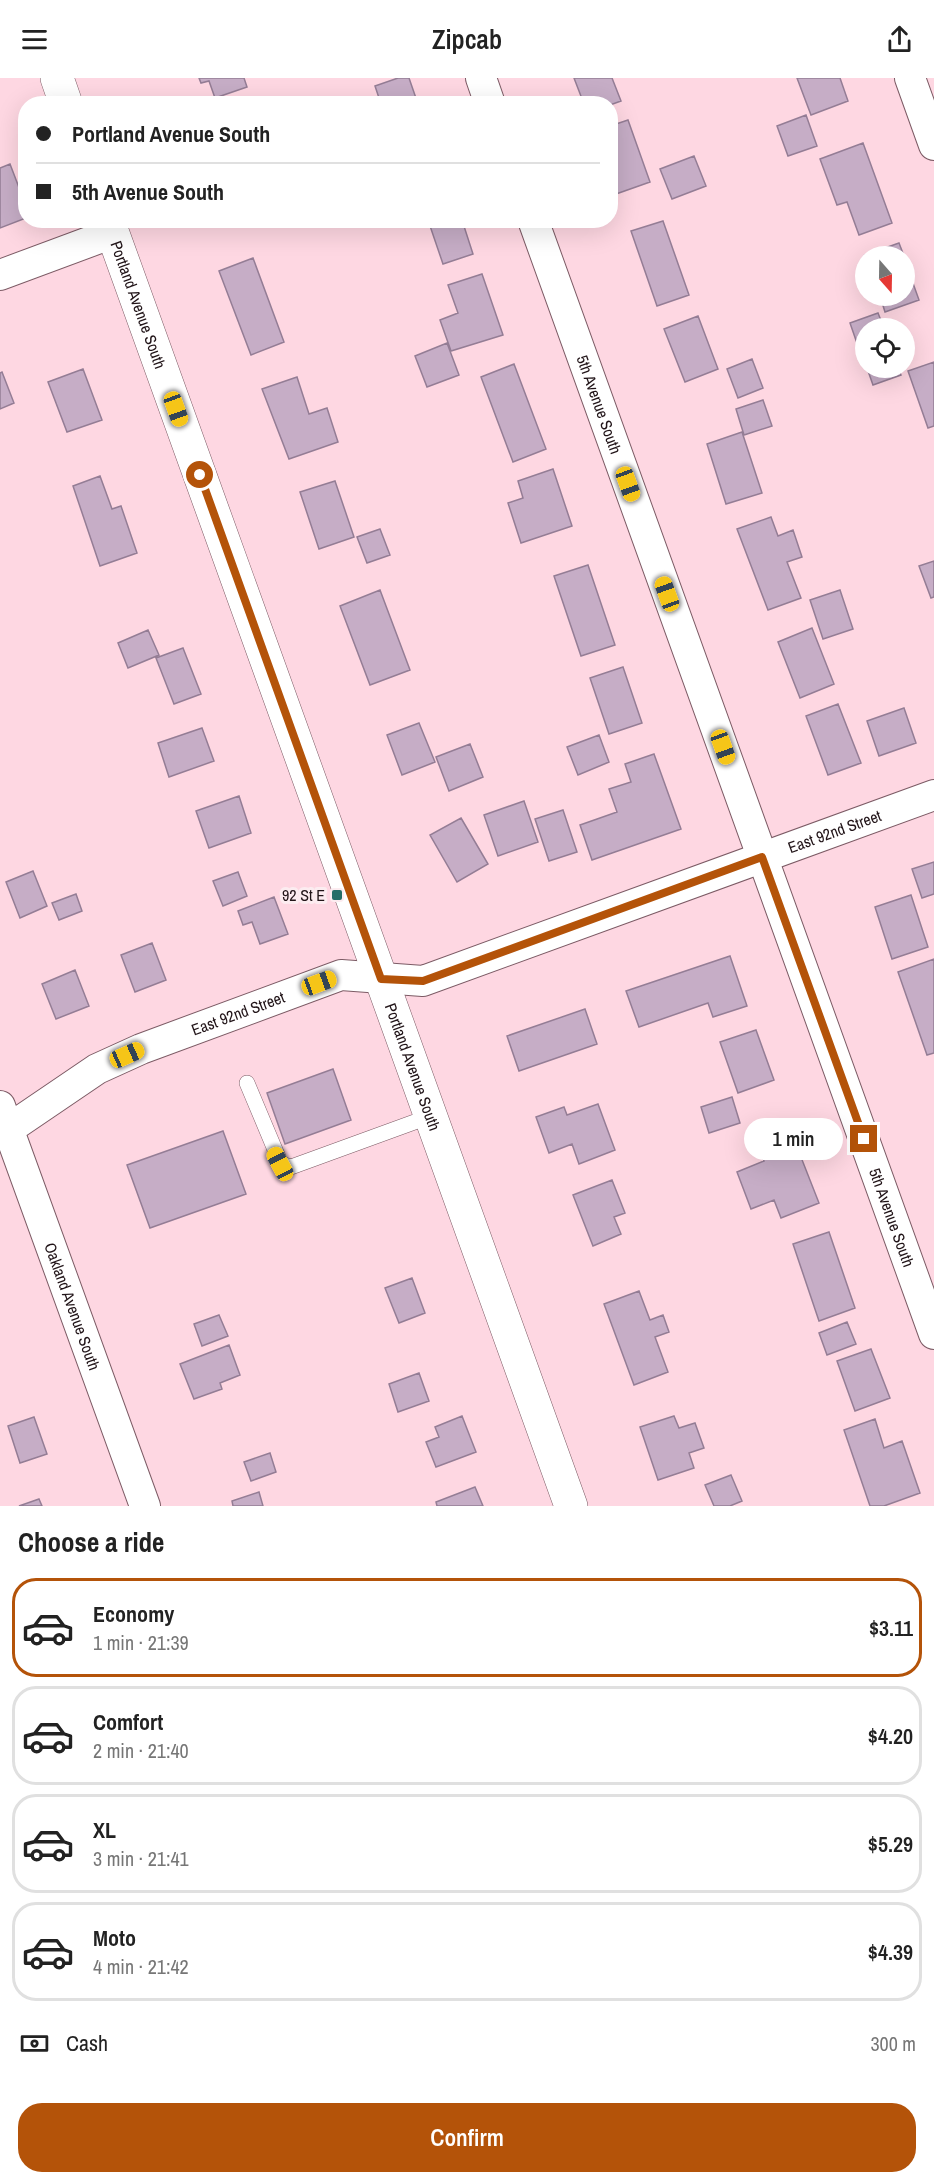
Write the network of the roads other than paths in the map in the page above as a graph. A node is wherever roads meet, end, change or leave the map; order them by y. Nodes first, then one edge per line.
1 (57, 78) edge
2 (481, 78) edge
3 (910, 78) edge
4 (63, 96) edge
5 (487, 96) edge
6 (934, 145) edge
7 (108, 228) edge
8 (110, 228) edge
9 (536, 228) edge
10 (0, 275) edge
11 (934, 795) edge
12 (762, 857) junction
13 (381, 979) junction
14 (247, 1083) dead end
15 (431, 1116) junction
16 (3, 1121) edge
17 (934, 1334) edge
18 (145, 1506) edge
19 (572, 1506) edge

1 - 4 main road
2 - 5 street
3 - 6 street
7 - 10 street
8 - 13 main road, Portland Avenue South
9 - 12 street, 5th Avenue South
11 - 12 street, East 92nd Street
12 - 13 street, East 92nd Street
12 - 17 street, 5th Avenue South
13 - 15 main road, Portland Avenue South
13 - 16 street, East 92nd Street
14 - 15 lane
15 - 19 main road, Portland Avenue South
16 - 18 street, Oakland Avenue South

